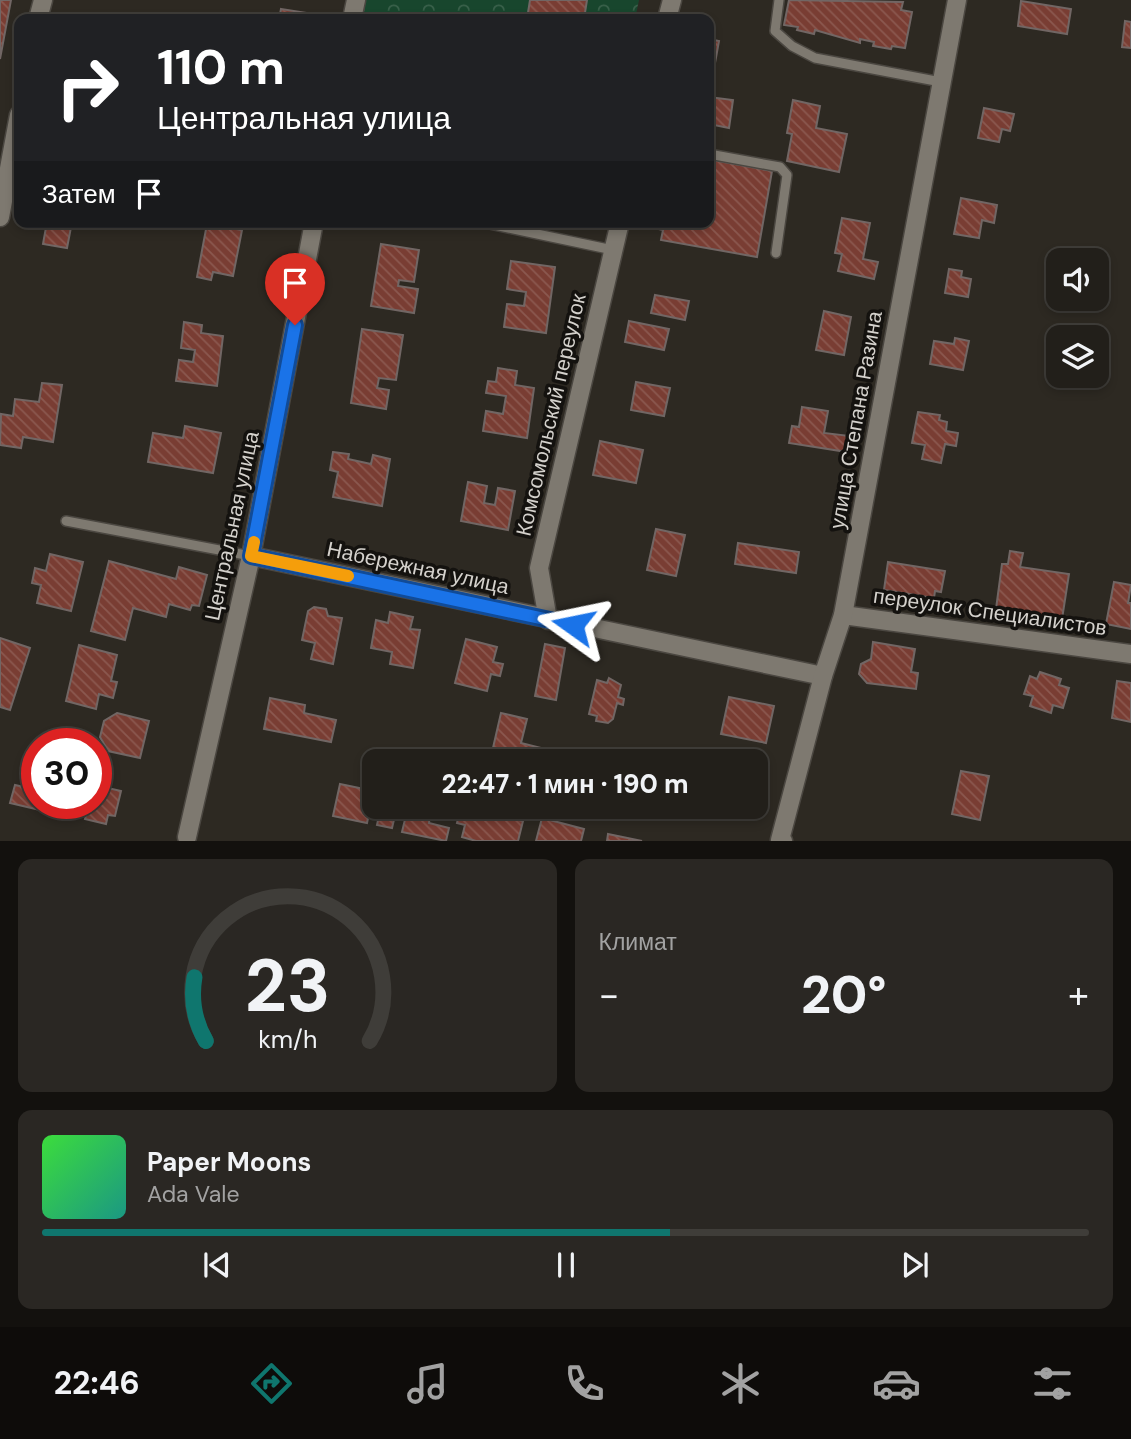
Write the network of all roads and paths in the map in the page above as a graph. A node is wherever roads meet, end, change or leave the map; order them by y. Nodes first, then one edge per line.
1 (779, 0) edge
2 (957, 0) edge
3 (941, 82) junction
4 (14, 142) edge
5 (714, 155) edge
6 (0, 217) edge
7 (313, 228) edge
8 (509, 228) edge
9 (619, 228) edge
10 (614, 250) junction
11 (776, 253) dead end
12 (66, 522) dead end
13 (251, 556) junction
14 (844, 615) junction
15 (548, 620) junction
16 (1131, 654) edge
17 (823, 676) junction
18 (187, 837) dead end
19 (781, 840) edge

1 - 3 lane
2 - 3 street, улица Степана Разина
3 - 14 street, улица Степана Разина
4 - 6 street
5 - 11 lane
7 - 13 street, Центральная улица
8 - 10 lane
9 - 10 street, Комсомольский переулок
10 - 15 street, Комсомольский переулок
12 - 13 lane
13 - 15 street, Набережная улица
13 - 18 street, Центральная улица
14 - 16 street, переулок Специалистов
14 - 17 street, улица Степана Разина
15 - 17 street, Набережная улица
17 - 19 street, улица Степана Разина

